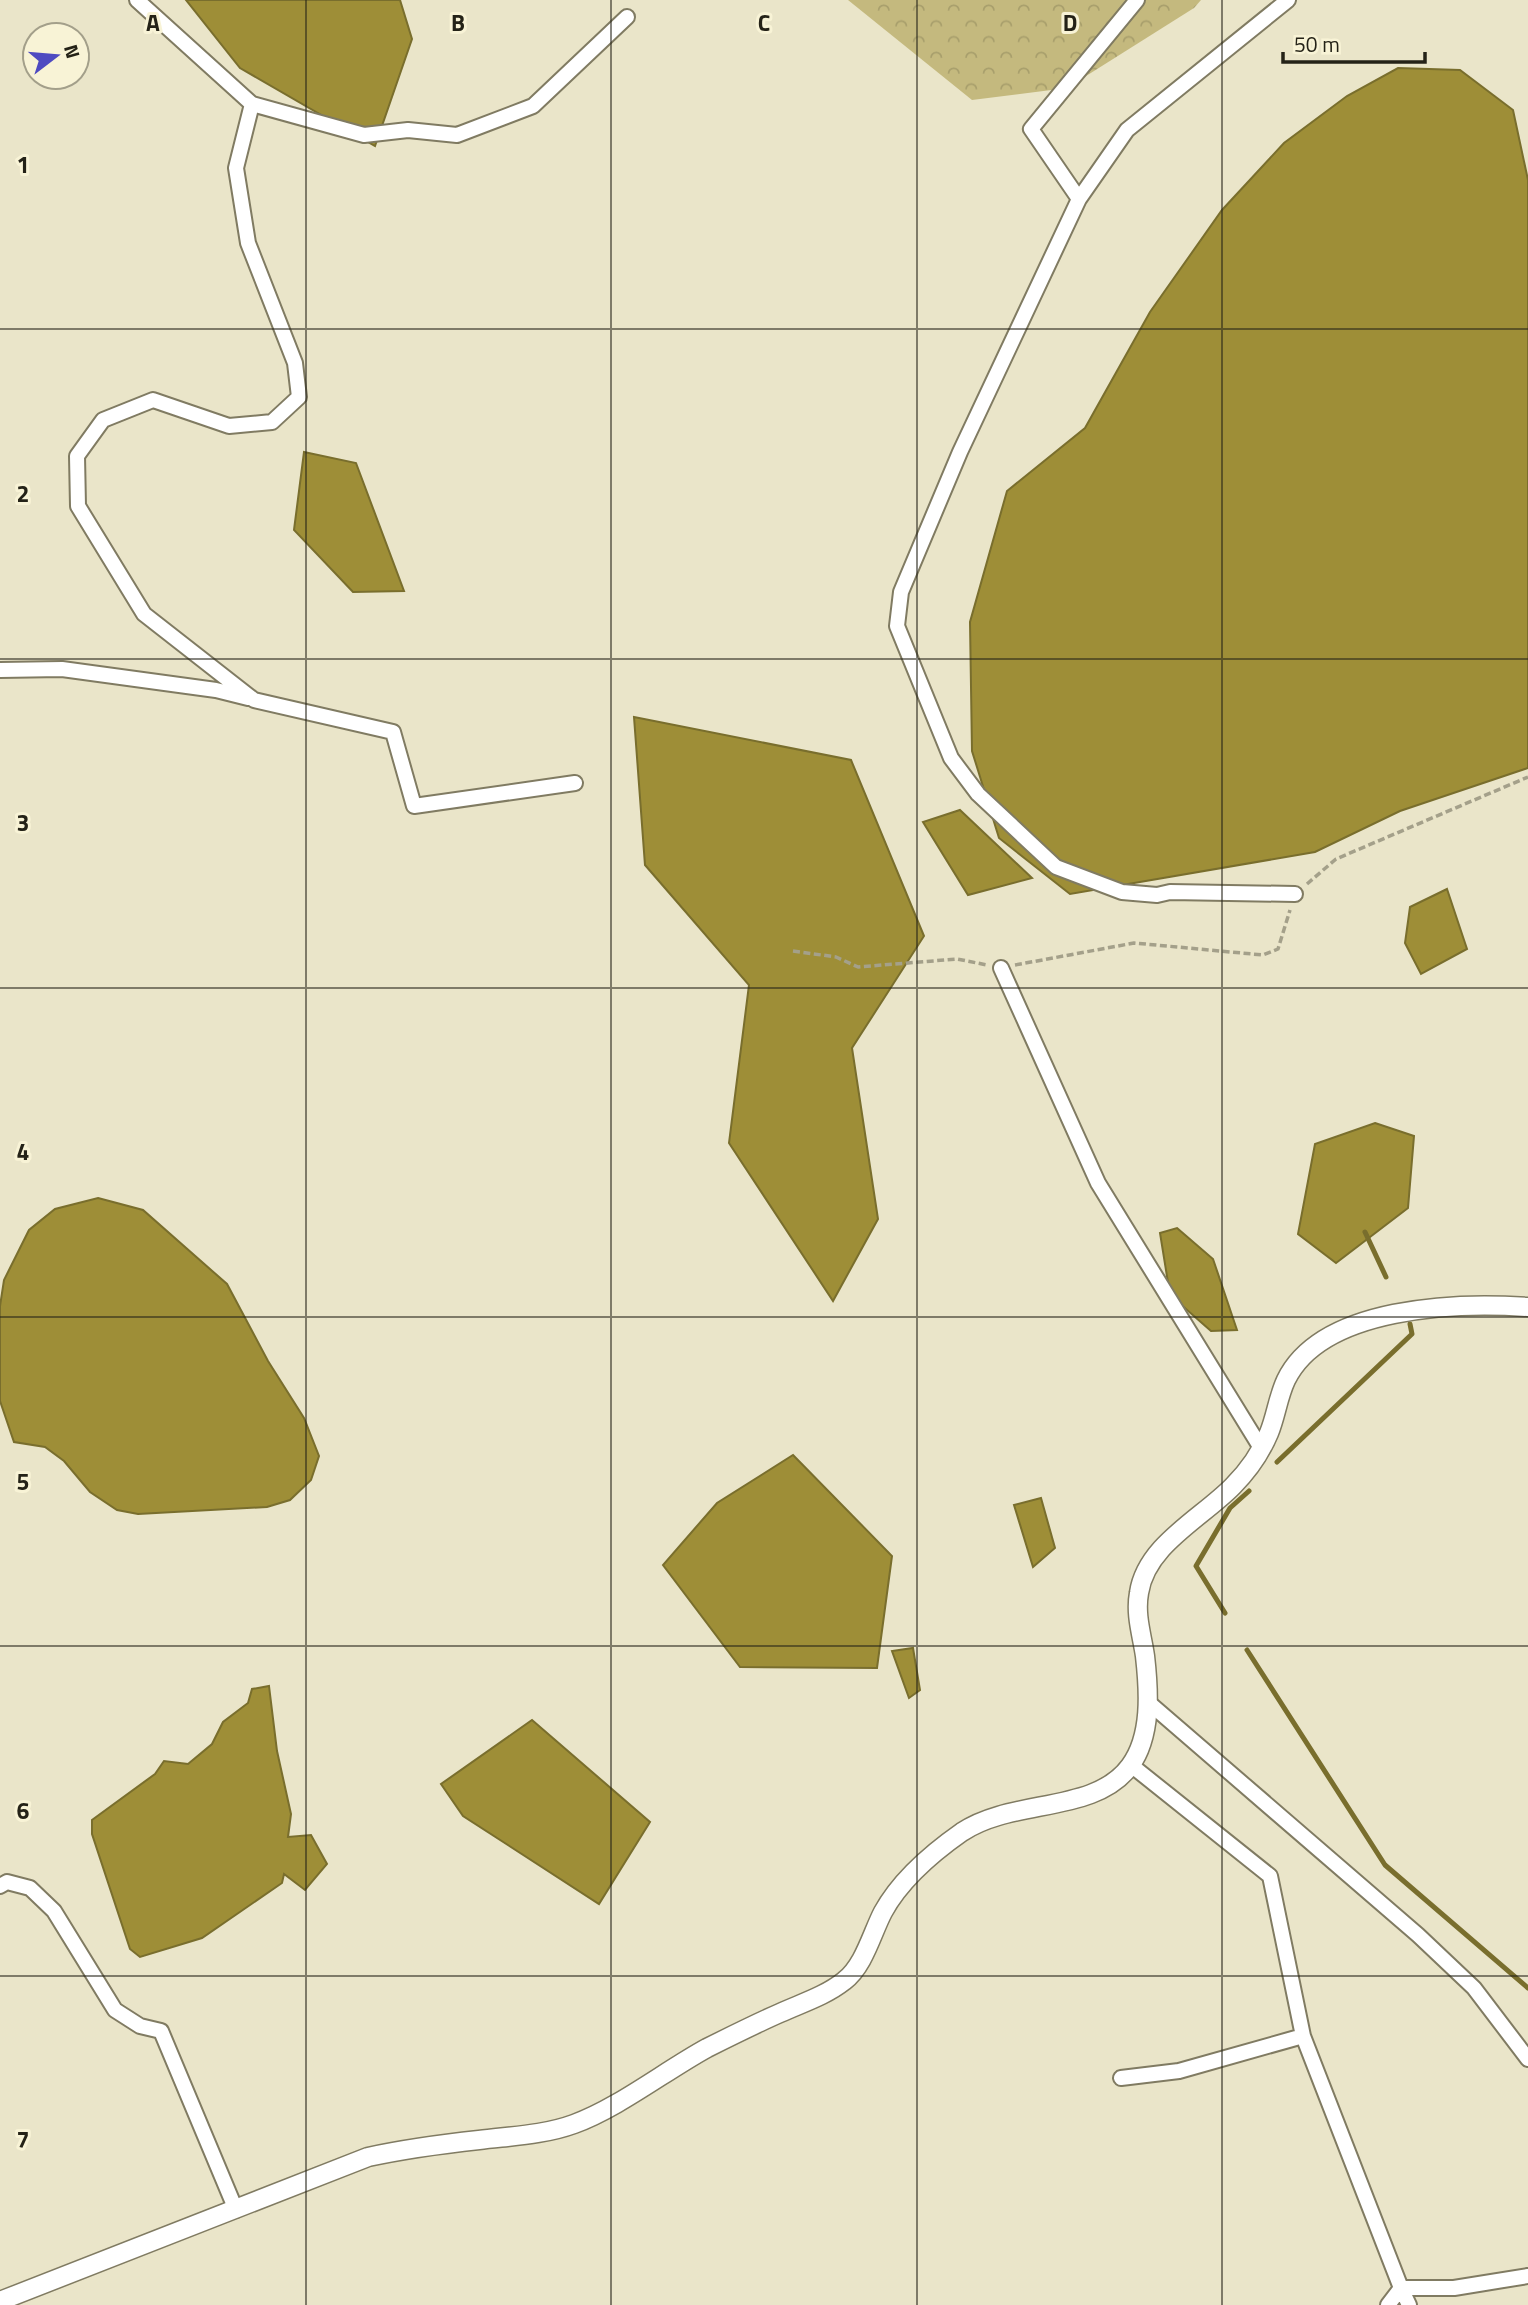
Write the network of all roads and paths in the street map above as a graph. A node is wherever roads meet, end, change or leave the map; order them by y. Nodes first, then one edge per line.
1 (137, 0) edge
2 (1137, 0) edge
3 (1288, 0) edge
4 (627, 17) dead end
5 (252, 104) junction
6 (1079, 199) junction
7 (0, 670) edge
8 (254, 700) junction
9 (1528, 777) edge
10 (575, 783) dead end
11 (1295, 894) junction
12 (793, 951) dead end
13 (1001, 968) junction
14 (1528, 1307) edge
15 (1261, 1448) junction
16 (1147, 1702) junction
17 (1131, 1765) junction
18 (0, 1886) edge
19 (1303, 2036) junction
20 (1528, 2059) edge
21 (1121, 2078) dead end
22 (236, 2210) junction
23 (1528, 2276) edge
24 (1401, 2288) junction
25 (0, 2301) edge
26 (1388, 2305) edge
27 (1409, 2305) edge

1 - 5 street
2 - 6 street
3 - 6 street
4 - 5 street
5 - 8 street
6 - 11 street
7 - 8 street
8 - 10 street
9 - 11 path
11 - 13 path
12 - 13 path
13 - 15 street
14 - 15 street
15 - 16 street
16 - 17 street
16 - 20 street
17 - 19 street
17 - 22 street
18 - 22 street
19 - 21 street
19 - 24 street
22 - 25 street
23 - 24 street
24 - 26 street
24 - 27 street

